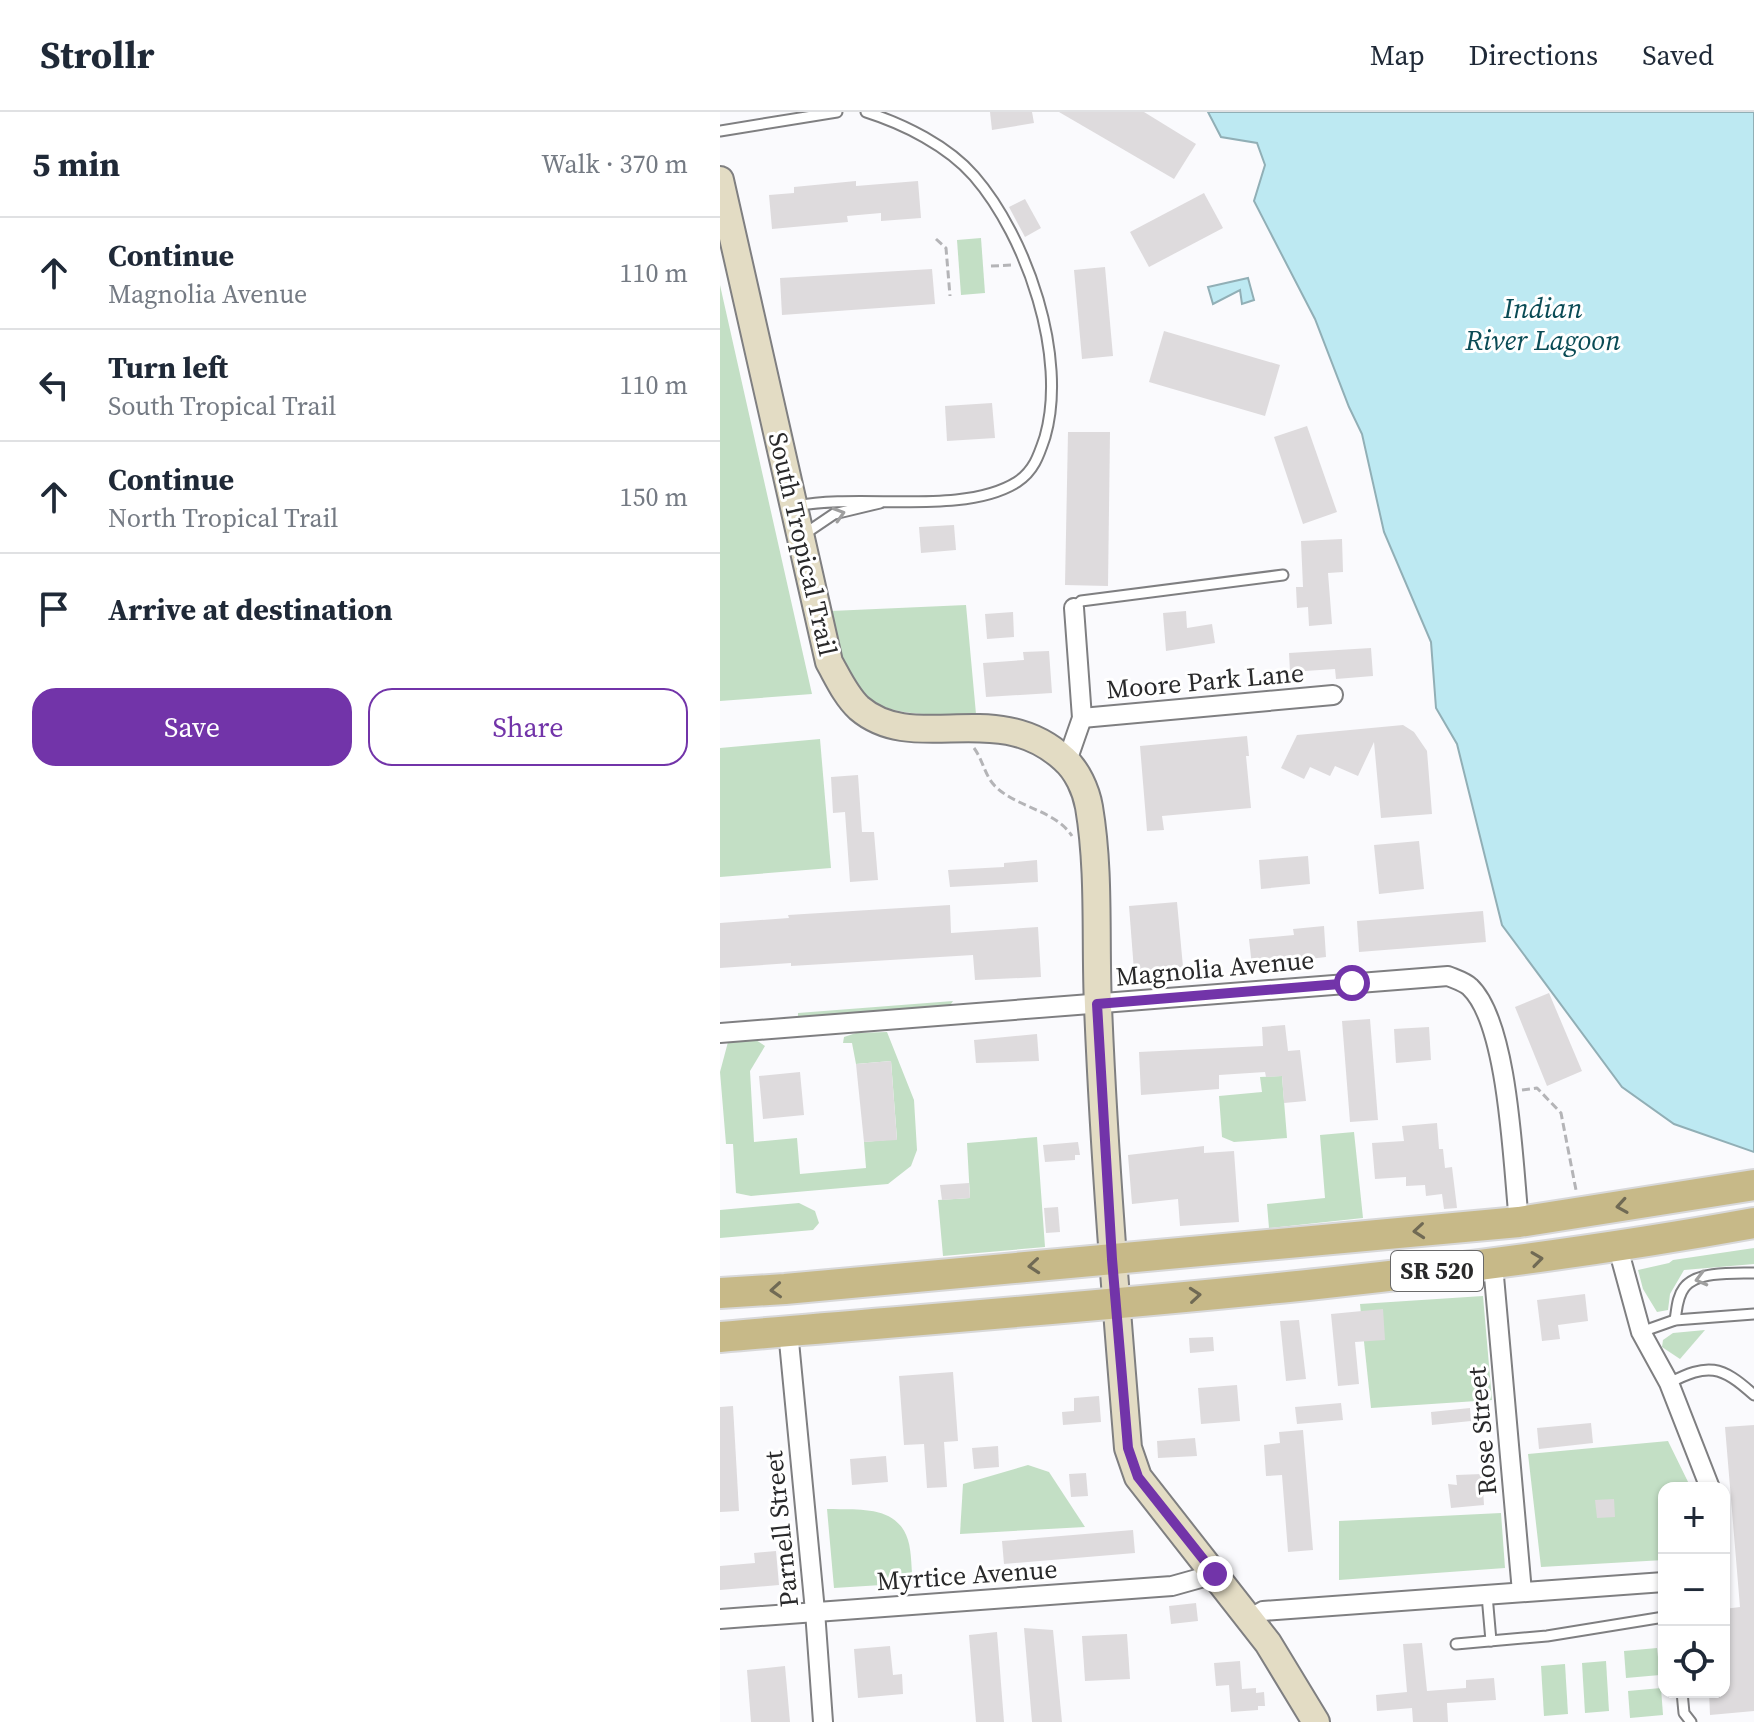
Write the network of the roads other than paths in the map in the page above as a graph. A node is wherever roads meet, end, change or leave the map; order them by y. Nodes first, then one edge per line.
1 (837, 112) edge
2 (866, 112) edge
3 (720, 131) edge
4 (720, 180) edge
5 (883, 502) junction
6 (793, 507) junction
7 (800, 538) junction
8 (1283, 575) dead end
9 (1074, 608) joint
10 (1333, 695) dead end
11 (1082, 718) junction
12 (1067, 761) junction
13 (1097, 1004) junction
14 (720, 1033) edge
15 (1754, 1185) edge
16 (1754, 1193) edge
17 (1519, 1222) junction
18 (1754, 1223) edge
19 (1618, 1248) junction
20 (1112, 1259) junction
21 (1493, 1265) junction
22 (1754, 1273) edge
23 (720, 1293) edge
24 (1117, 1303) junction
25 (1754, 1314) edge
26 (1675, 1320) junction
27 (788, 1331) junction
28 (1641, 1332) junction
29 (720, 1337) edge
30 (1669, 1383) junction
31 (1754, 1395) edge
32 (1708, 1482) edge
33 (1215, 1574) junction
34 (1658, 1582) edge
35 (1522, 1592) junction
36 (1487, 1595) junction
37 (815, 1611) junction
38 (1658, 1618) edge
39 (720, 1619) edge
40 (1249, 1619) junction
41 (1491, 1641) junction
42 (1456, 1644) dead end
43 (1683, 1698) edge
44 (823, 1722) edge
45 (1316, 1722) edge
46 (1691, 1722) edge

1 - 3 lane
2 - 5 lane
4 - 6 street, South Tropical Trail
5 - 6 lane
7 -> 5 lane
6 - 7 street, South Tropical Trail
7 - 12 street, South Tropical Trail
8 - 9 lane
9 - 11 street
10 - 11 street, Moore Park Lane
11 - 12 street
12 - 13 street, South Tropical Trail
13 - 14 street, Magnolia Avenue
13 - 17 street, Magnolia Avenue
13 - 20 street, South Tropical Trail
15 -> 17 main road, SR 520
16 - 19 main road
17 -> 20 main road, SR 520
18 - 19 main road, SR 520
21 -> 19 main road, SR 520
19 - 28 street
20 -> 23 main road, SR 520
20 - 24 street, South Tropical Trail
24 -> 21 main road, SR 520
21 - 35 street, Rose Street
22 -> 26 lane
24 - 27 main road, SR 520
24 - 33 street, South Tropical Trail
25 - 26 lane
26 - 28 lane
27 - 29 main road, SR 520
27 - 37 street, Parnell Street
28 - 30 street
30 - 31 lane
30 - 32 street
33 - 37 street, Myrtice Avenue
33 - 40 street, South Tropical Trail
34 - 35 street
35 - 36 street
36 - 40 street
36 - 41 lane
37 - 39 street, Myrtice Avenue
37 - 44 street, Parnell Street
38 - 41 lane
40 - 45 street, South Tropical Trail
41 - 42 lane
43 - 46 lane

